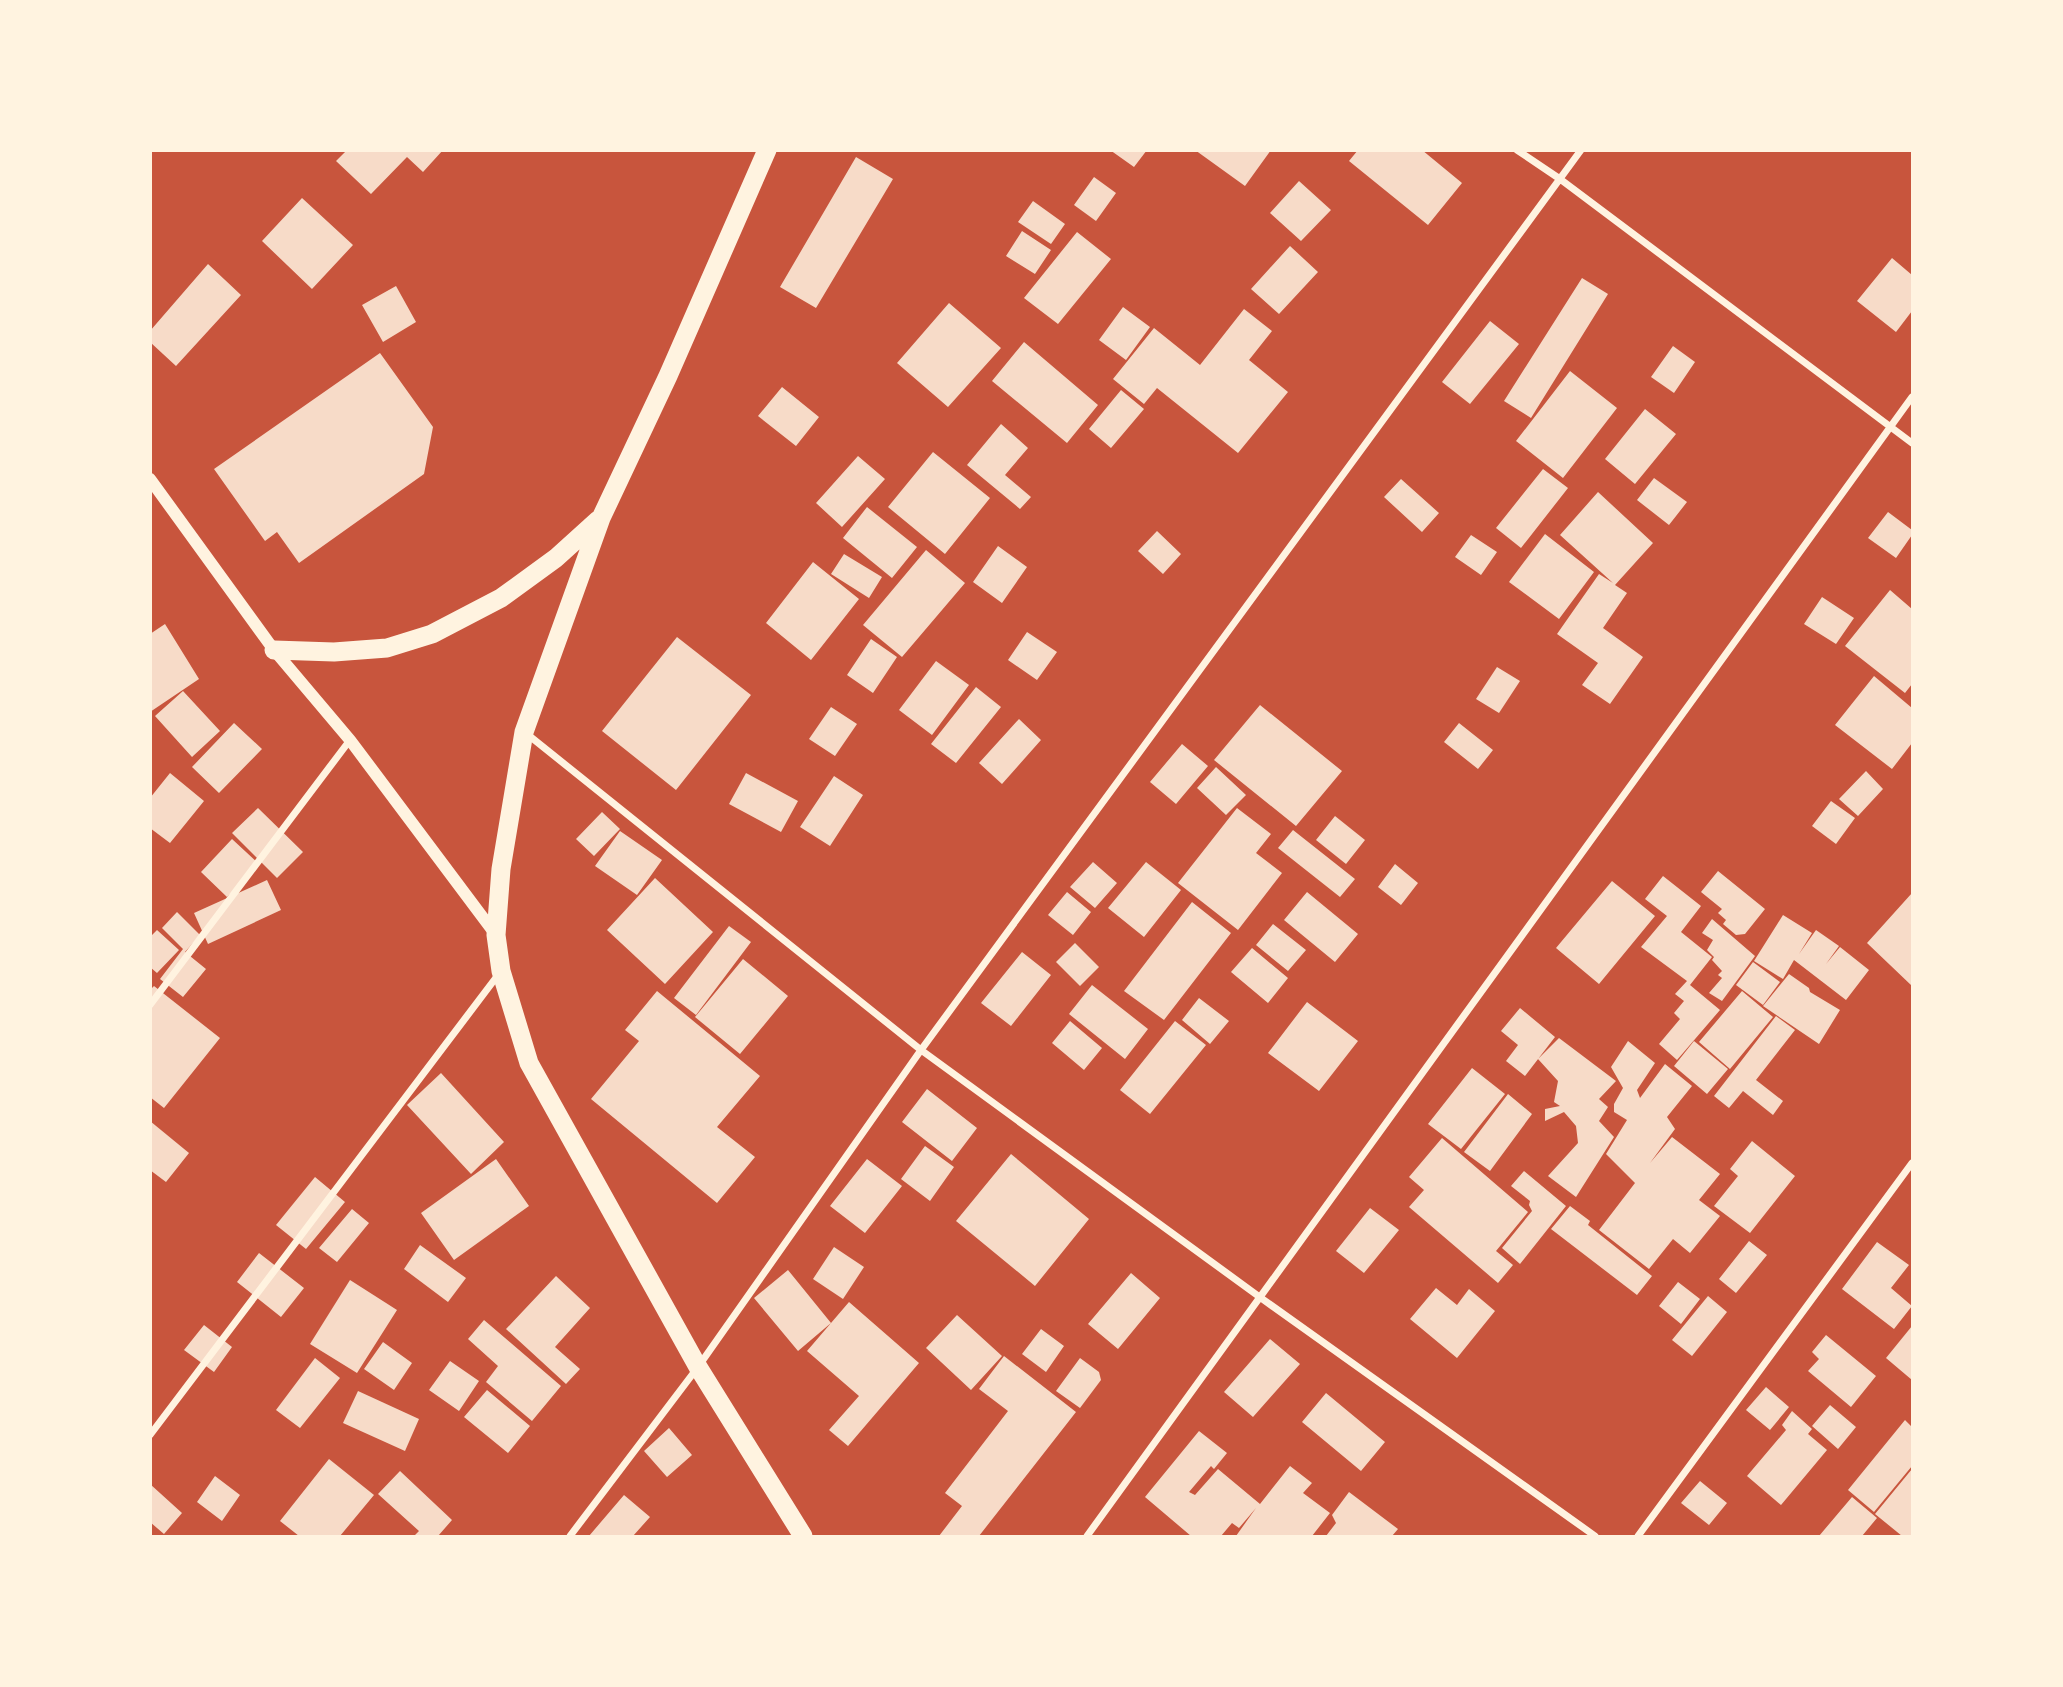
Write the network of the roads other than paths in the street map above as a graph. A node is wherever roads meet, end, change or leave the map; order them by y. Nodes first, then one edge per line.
1 (767, 150) edge
2 (1517, 150) edge
3 (1581, 150) edge
4 (1560, 179) junction
5 (1913, 397) edge
6 (1890, 425) junction
7 (1913, 443) edge
8 (150, 479) edge
9 (601, 518) junction
10 (274, 650) junction
11 (524, 732) junction
12 (350, 740) junction
13 (496, 934) junction
14 (501, 971) junction
15 (150, 1005) edge
16 (921, 1050) junction
17 (1913, 1163) edge
18 (1261, 1298) junction
19 (698, 1367) junction
20 (150, 1435) edge
21 (570, 1536) edge
22 (803, 1536) edge
23 (1087, 1536) edge
24 (1595, 1536) edge
25 (1638, 1536) edge

1 - 9 highway
2 - 4 street
3 - 4 street
4 - 6 street
4 - 16 street
5 - 6 street
6 - 7 street
6 - 18 street
8 - 10 street
9 - 10 highway
9 - 11 highway
10 - 12 street
11 - 13 highway
11 - 16 street
12 - 13 street
12 - 15 street
13 - 14 highway
14 - 19 highway
14 - 20 street
16 - 18 street
16 - 19 street
17 - 25 street
18 - 23 street
18 - 24 street
19 - 21 street
19 - 22 highway

